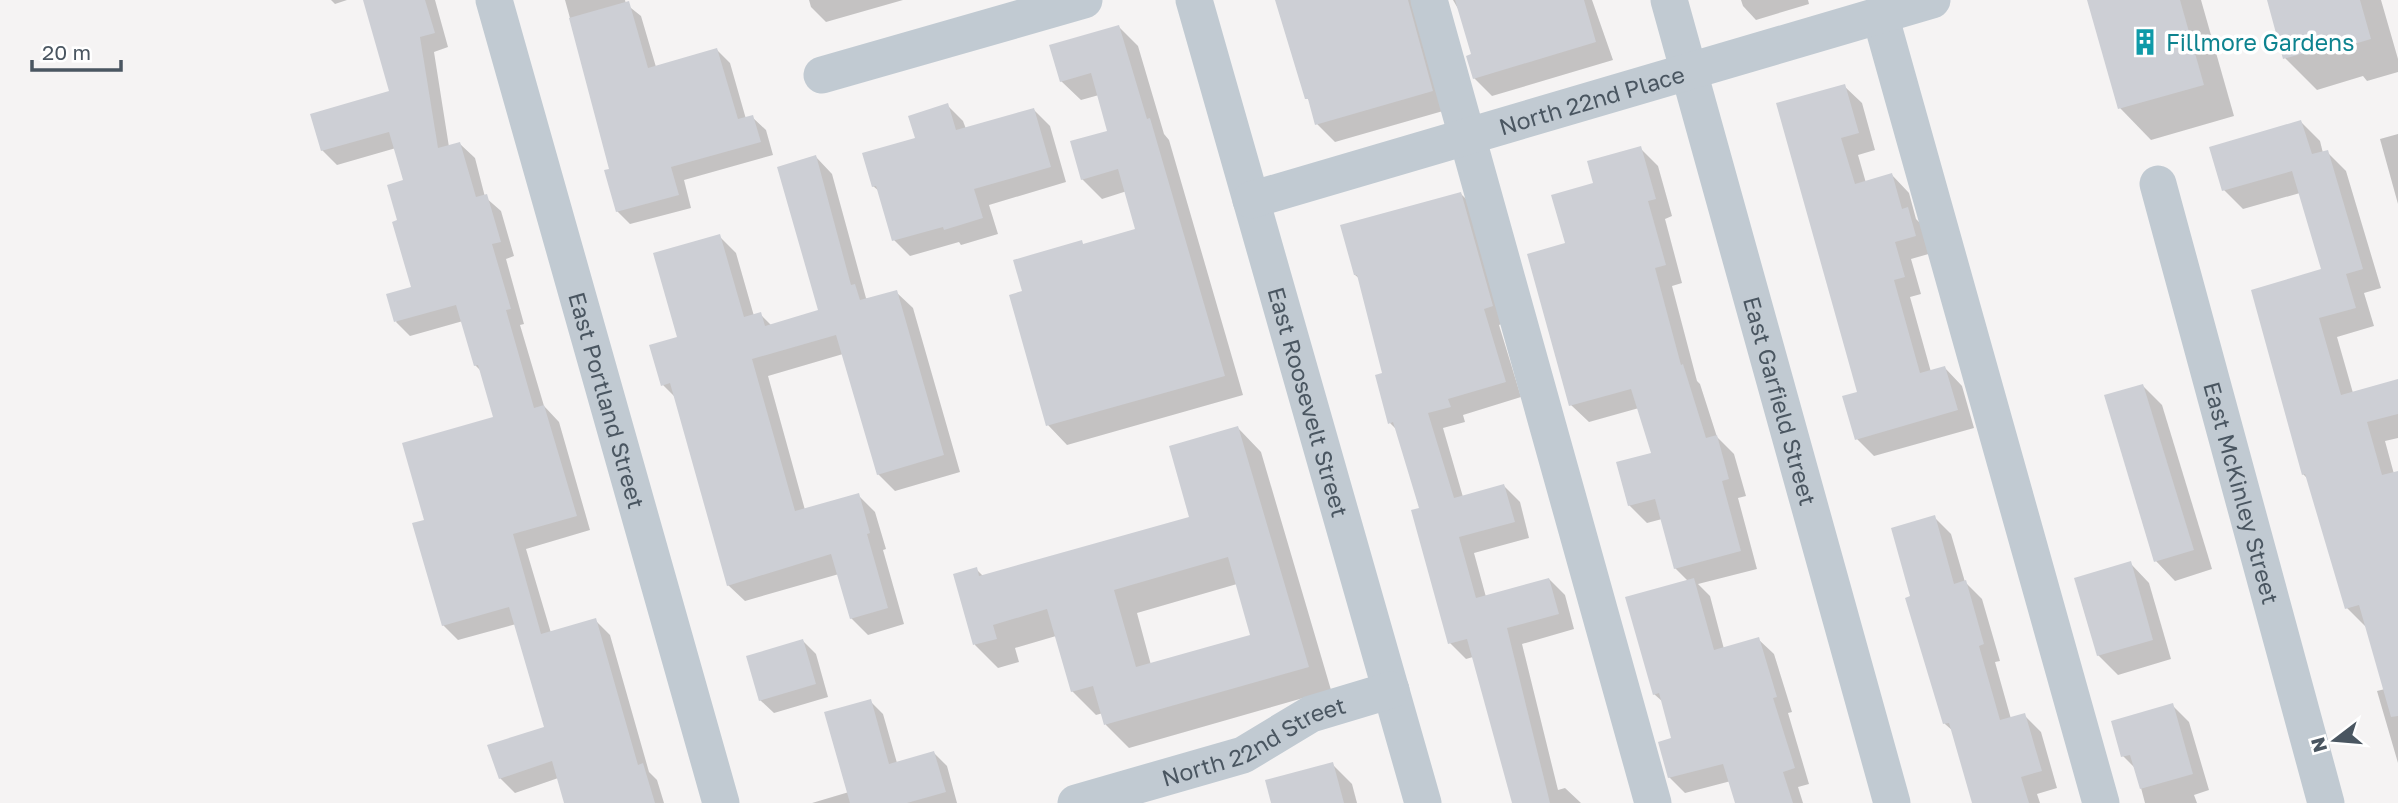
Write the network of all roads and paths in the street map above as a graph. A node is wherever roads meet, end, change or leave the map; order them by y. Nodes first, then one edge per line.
1 (494, 0) edge
2 (1084, 0) edge
3 (1194, 0) edge
4 (1429, 0) edge
5 (1669, 0) edge
6 (1932, 0) edge
7 (1880, 15) junction
8 (1689, 71) junction
9 (822, 75) dead end
10 (1467, 137) junction
11 (2158, 184) dead end
12 (1251, 200) junction
13 (1391, 690) junction
14 (722, 803) edge
15 (1076, 803) edge
16 (1423, 803) edge
17 (1653, 803) edge
18 (1892, 803) edge
19 (2101, 803) edge
20 (2326, 803) edge

1 - 14 street, East Portland Street
2 - 9 street
3 - 12 street, East Roosevelt Street
4 - 10 street
5 - 8 street, East Garfield Street
6 - 7 street, North 22nd Place
7 - 8 street, North 22nd Place
7 - 19 street
8 - 10 street, North 22nd Place
8 - 18 street, East Garfield Street
10 - 12 street, North 22nd Place
10 - 17 street
11 - 20 street, East McKinley Street
12 - 13 street, East Roosevelt Street
13 - 15 street, North 22nd Street
13 - 16 street, East Roosevelt Street

